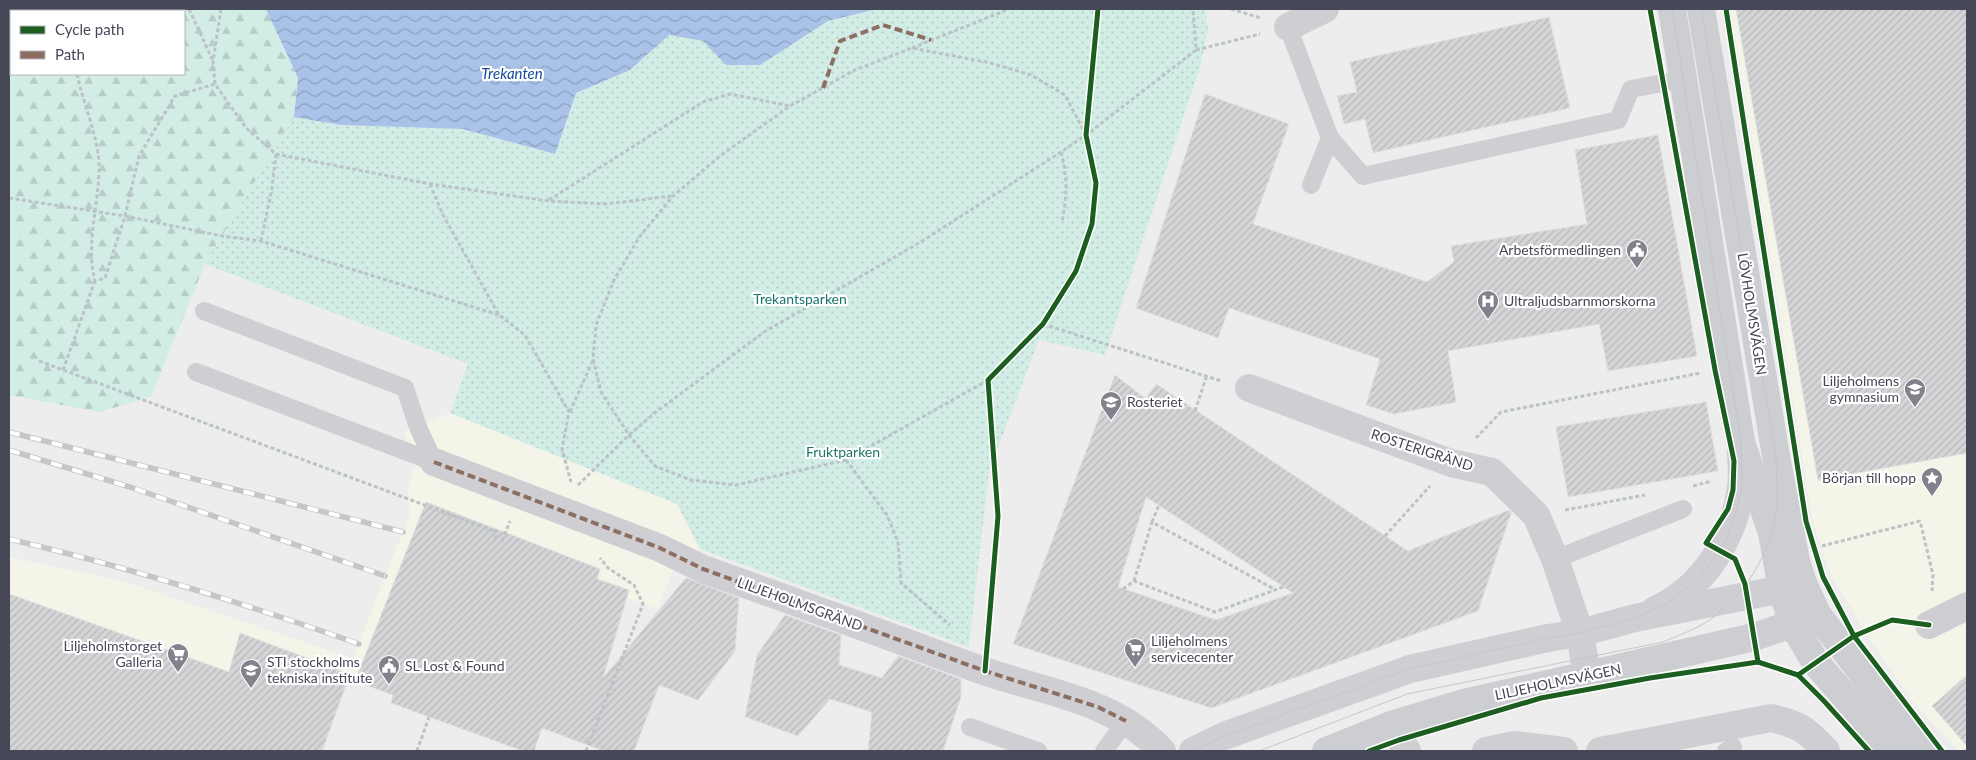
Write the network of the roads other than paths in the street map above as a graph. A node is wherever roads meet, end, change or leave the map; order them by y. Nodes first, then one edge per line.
1 (1325, 9) edge
2 (1672, 9) edge
3 (1701, 9) edge
4 (1288, 27) joint
5 (1684, 79) junction
6 (1330, 138) junction
7 (1311, 185) dead end
8 (204, 311) dead end
9 (196, 372) dead end
10 (1249, 388) road end
11 (1741, 442) junction
12 (434, 462) junction
13 (1683, 509) road end
14 (1555, 558) junction
15 (1793, 586) junction
16 (1967, 606) edge
17 (1635, 618) junction
18 (1805, 620) junction
19 (1929, 624) dead end
20 (1580, 633) junction
21 (1587, 676) junction
22 (1126, 720) junction
23 (1391, 725) junction
24 (970, 727) dead end
25 (1532, 749) edge
26 (1038, 751) edge
27 (1104, 751) edge
28 (1162, 751) edge
29 (1193, 751) edge
30 (1326, 751) edge
31 (1407, 751) edge
32 (1486, 751) edge
33 (1564, 751) edge
34 (1600, 751) edge
35 (1826, 751) edge
36 (1892, 751) edge
37 (1922, 751) edge

1 - 4 street
2 - 5 street, LÖVHOLMSVÄGEN
3 - 15 street, LÖVHOLMSVÄGEN
4 - 6 lane
5 - 6 lane
5 - 11 street, LÖVHOLMSVÄGEN
6 - 7 lane
8 - 12 lane
9 - 12 lane
10 - 14 street, ROSTERIGRÄND
11 - 15 street, LÖVHOLMSVÄGEN
11 - 17 street, LÖVHOLMSVÄGEN
12 - 22 street, LILJEHOLMSGRÄND
13 - 14 lane
14 - 20 street, ROSTERIGRÄND
15 - 17 street
15 - 18 street, LÖVHOLMSVÄGEN
16 - 19 street
17 - 20 street
18 - 21 street, LILJEHOLMSVÄGEN
18 - 36 street
18 - 37 street
20 - 21 street, ROSTERIGRÄND
20 - 29 street
21 - 23 street, LILJEHOLMSVÄGEN
22 - 27 lane
22 - 28 street, LILJEHOLMSGRÄND
23 - 30 street, LILJEHOLMSVÄGEN
23 - 31 street
24 - 26 lane
25 - 32 street
25 - 33 street
34 - 35 street

